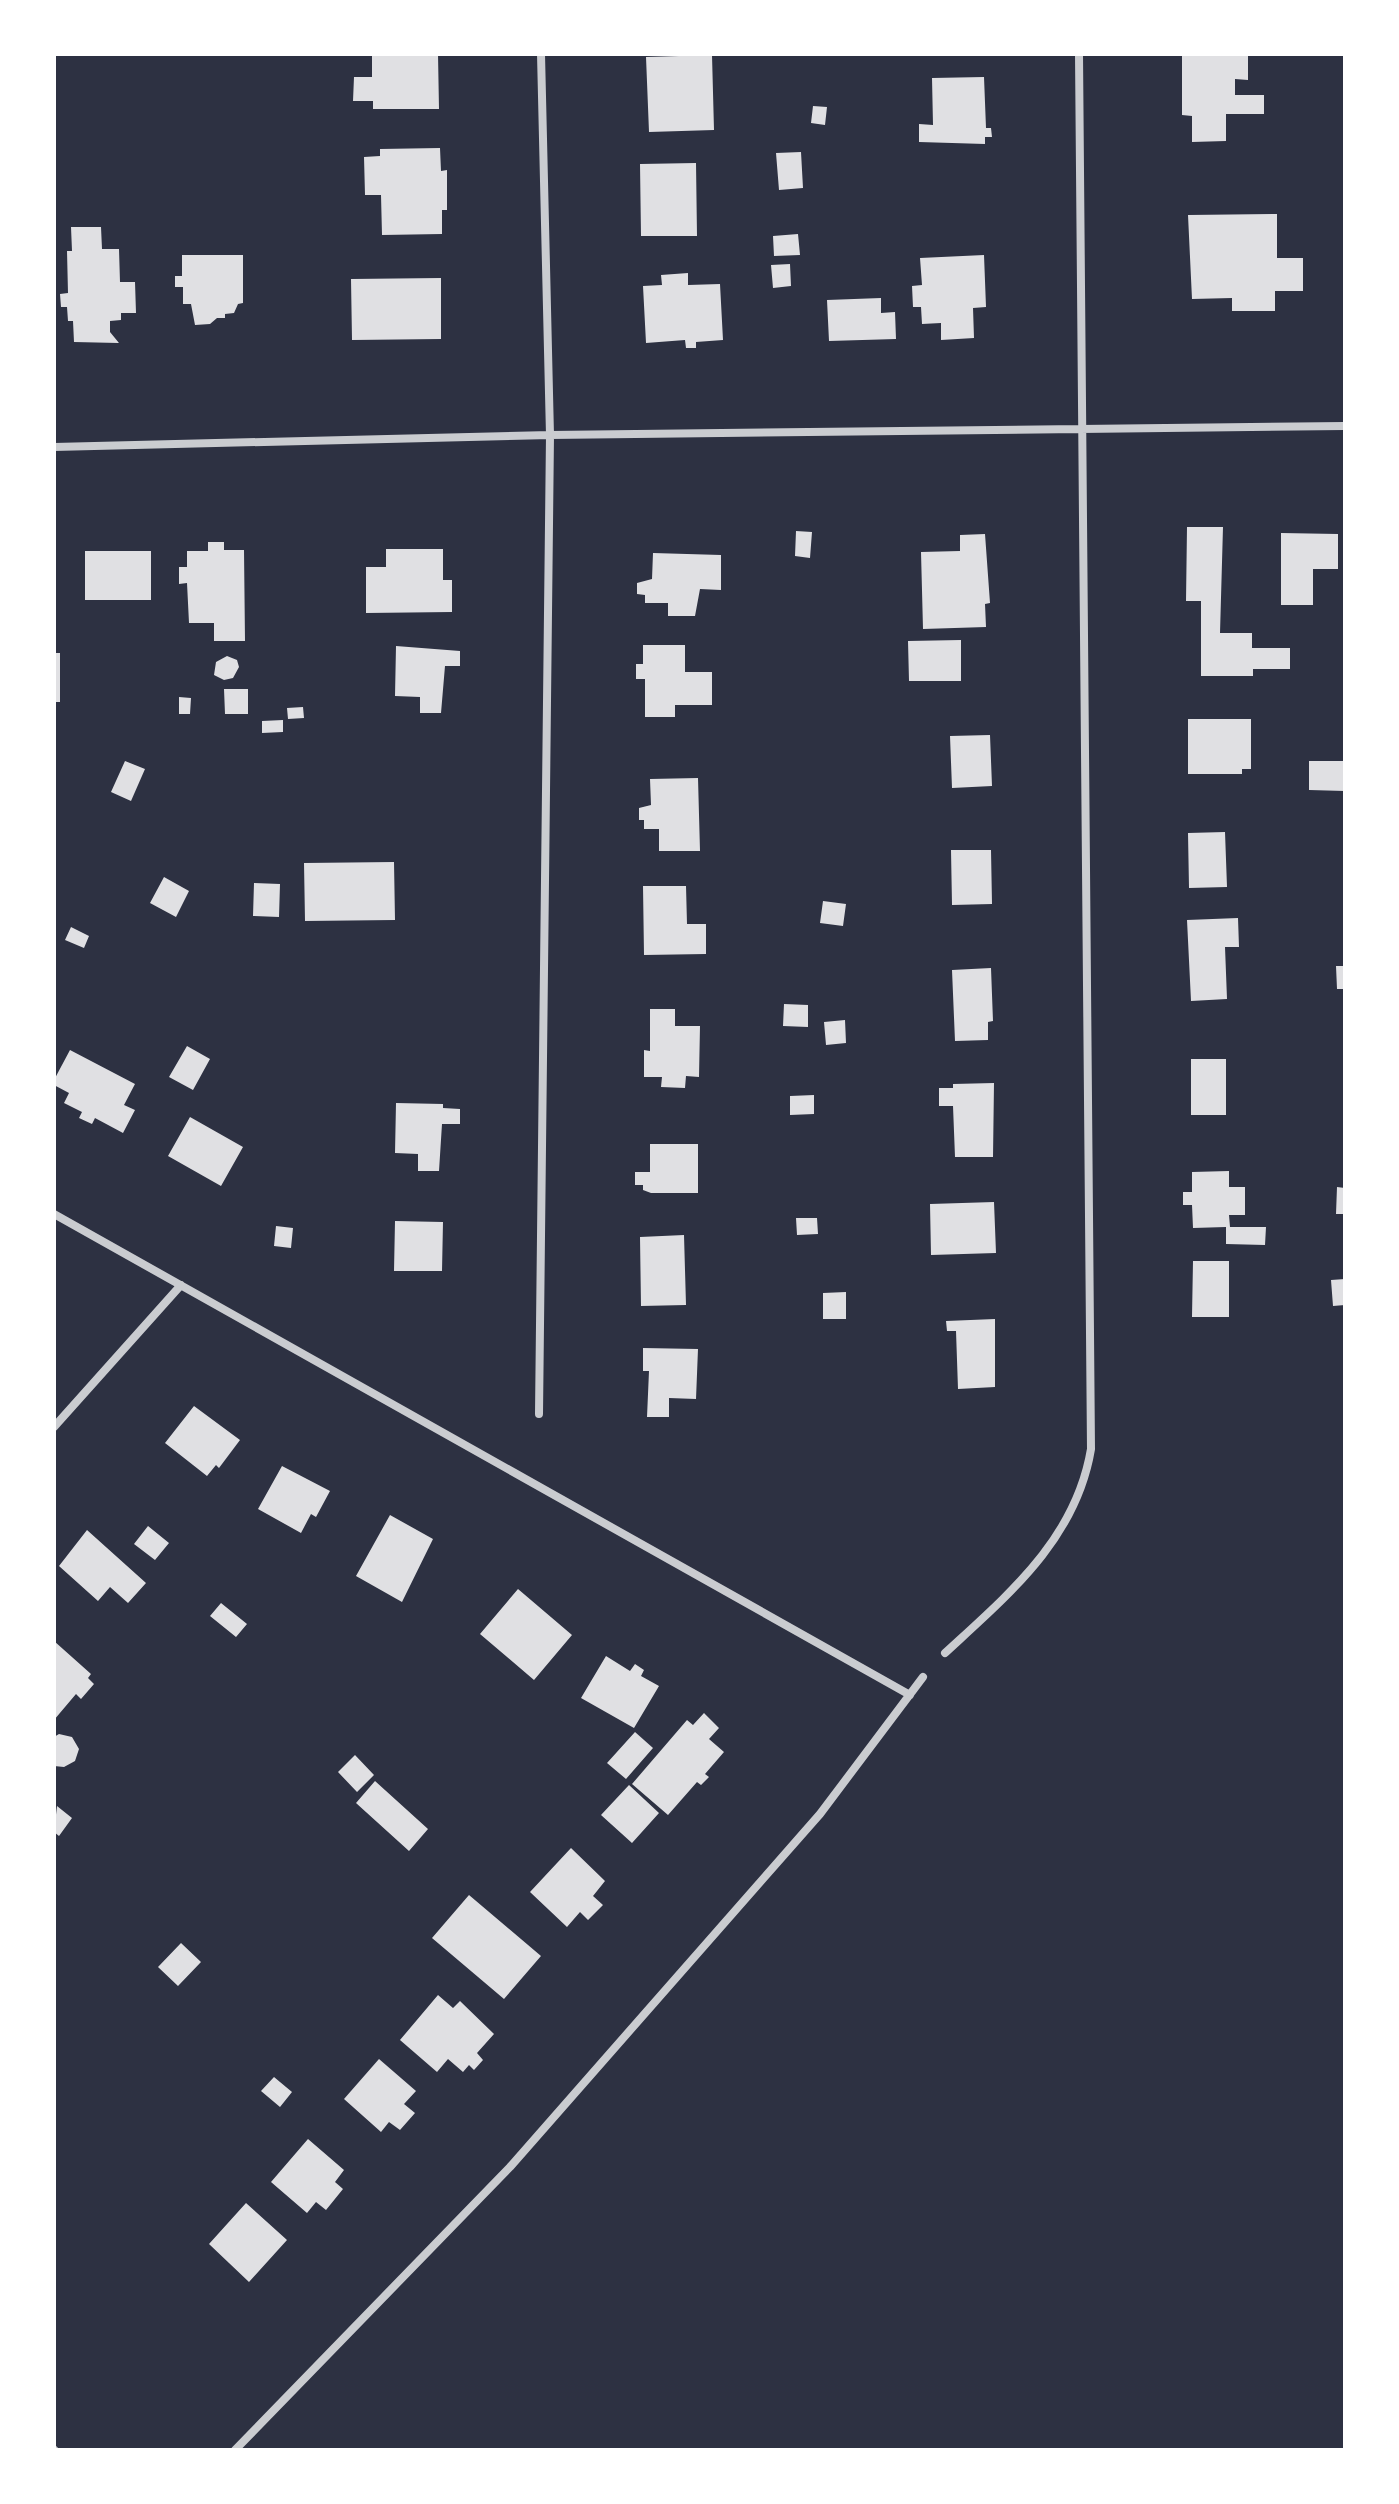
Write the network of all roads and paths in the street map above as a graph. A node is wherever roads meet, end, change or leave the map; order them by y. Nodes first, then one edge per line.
1 (541, 54) edge
2 (1079, 54) edge
3 (1345, 426) edge
4 (1081, 429) junction
5 (550, 435) junction
6 (54, 447) edge
7 (54, 1214) edge
8 (181, 1285) junction
9 (539, 1414) dead end
10 (54, 1427) edge
11 (945, 1653) dead end
12 (923, 1677) dead end
13 (910, 1695) junction
14 (235, 2450) edge

1 - 5 street
2 - 4 street
3 - 4 street
4 - 5 street
4 - 11 street
5 - 6 street
5 - 9 street
7 - 8 street
8 - 10 street
8 - 13 street
12 - 13 street
13 - 14 street

